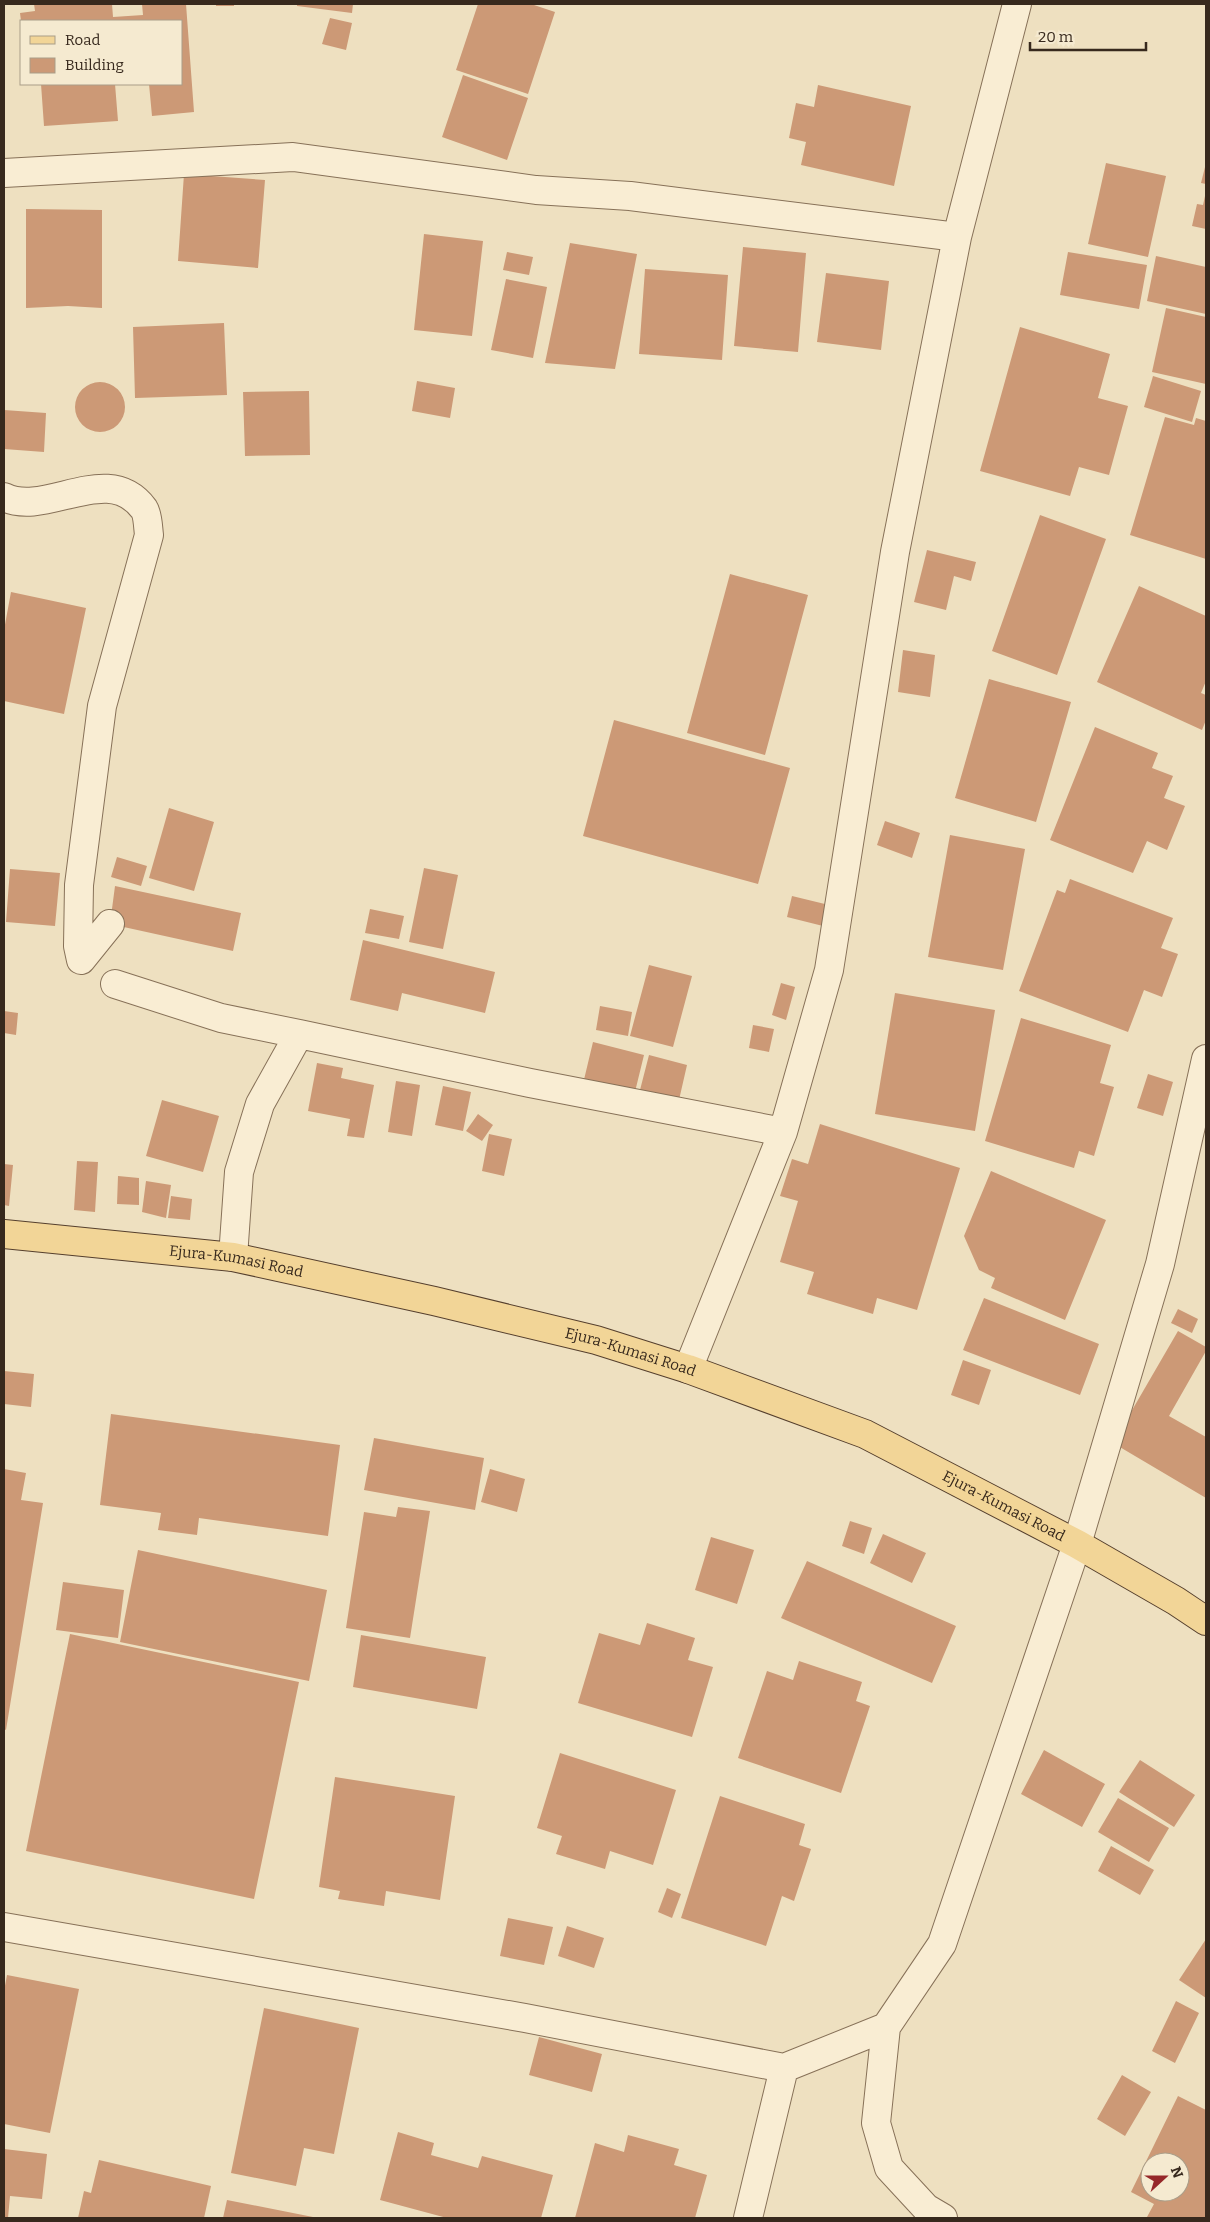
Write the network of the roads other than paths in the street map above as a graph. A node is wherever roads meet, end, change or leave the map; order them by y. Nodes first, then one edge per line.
1 (1017, 4) edge
2 (4, 173) edge
3 (957, 237) junction
4 (4, 497) edge
5 (110, 924) dead end
6 (115, 984) dead end
7 (299, 1034) junction
8 (1206, 1059) edge
9 (783, 1132) junction
10 (4, 1234) edge
11 (233, 1257) junction
12 (688, 1369) junction
13 (1077, 1544) junction
14 (1206, 1621) edge
15 (4, 1927) edge
16 (886, 2027) junction
17 (784, 2068) junction
18 (748, 2218) edge
19 (943, 2218) edge

1 - 3 street
2 - 3 street
3 - 9 street
4 - 5 street
6 - 7 street
7 - 9 street
7 - 11 street
8 - 13 street
9 - 12 street
10 - 11 main road, Ejura-Kumasi Road
11 - 12 main road, Ejura-Kumasi Road
12 - 13 main road, Ejura-Kumasi Road
13 - 14 main road, Ejura-Kumasi Road
13 - 16 street
15 - 17 street
16 - 17 street
16 - 19 street
17 - 18 street

